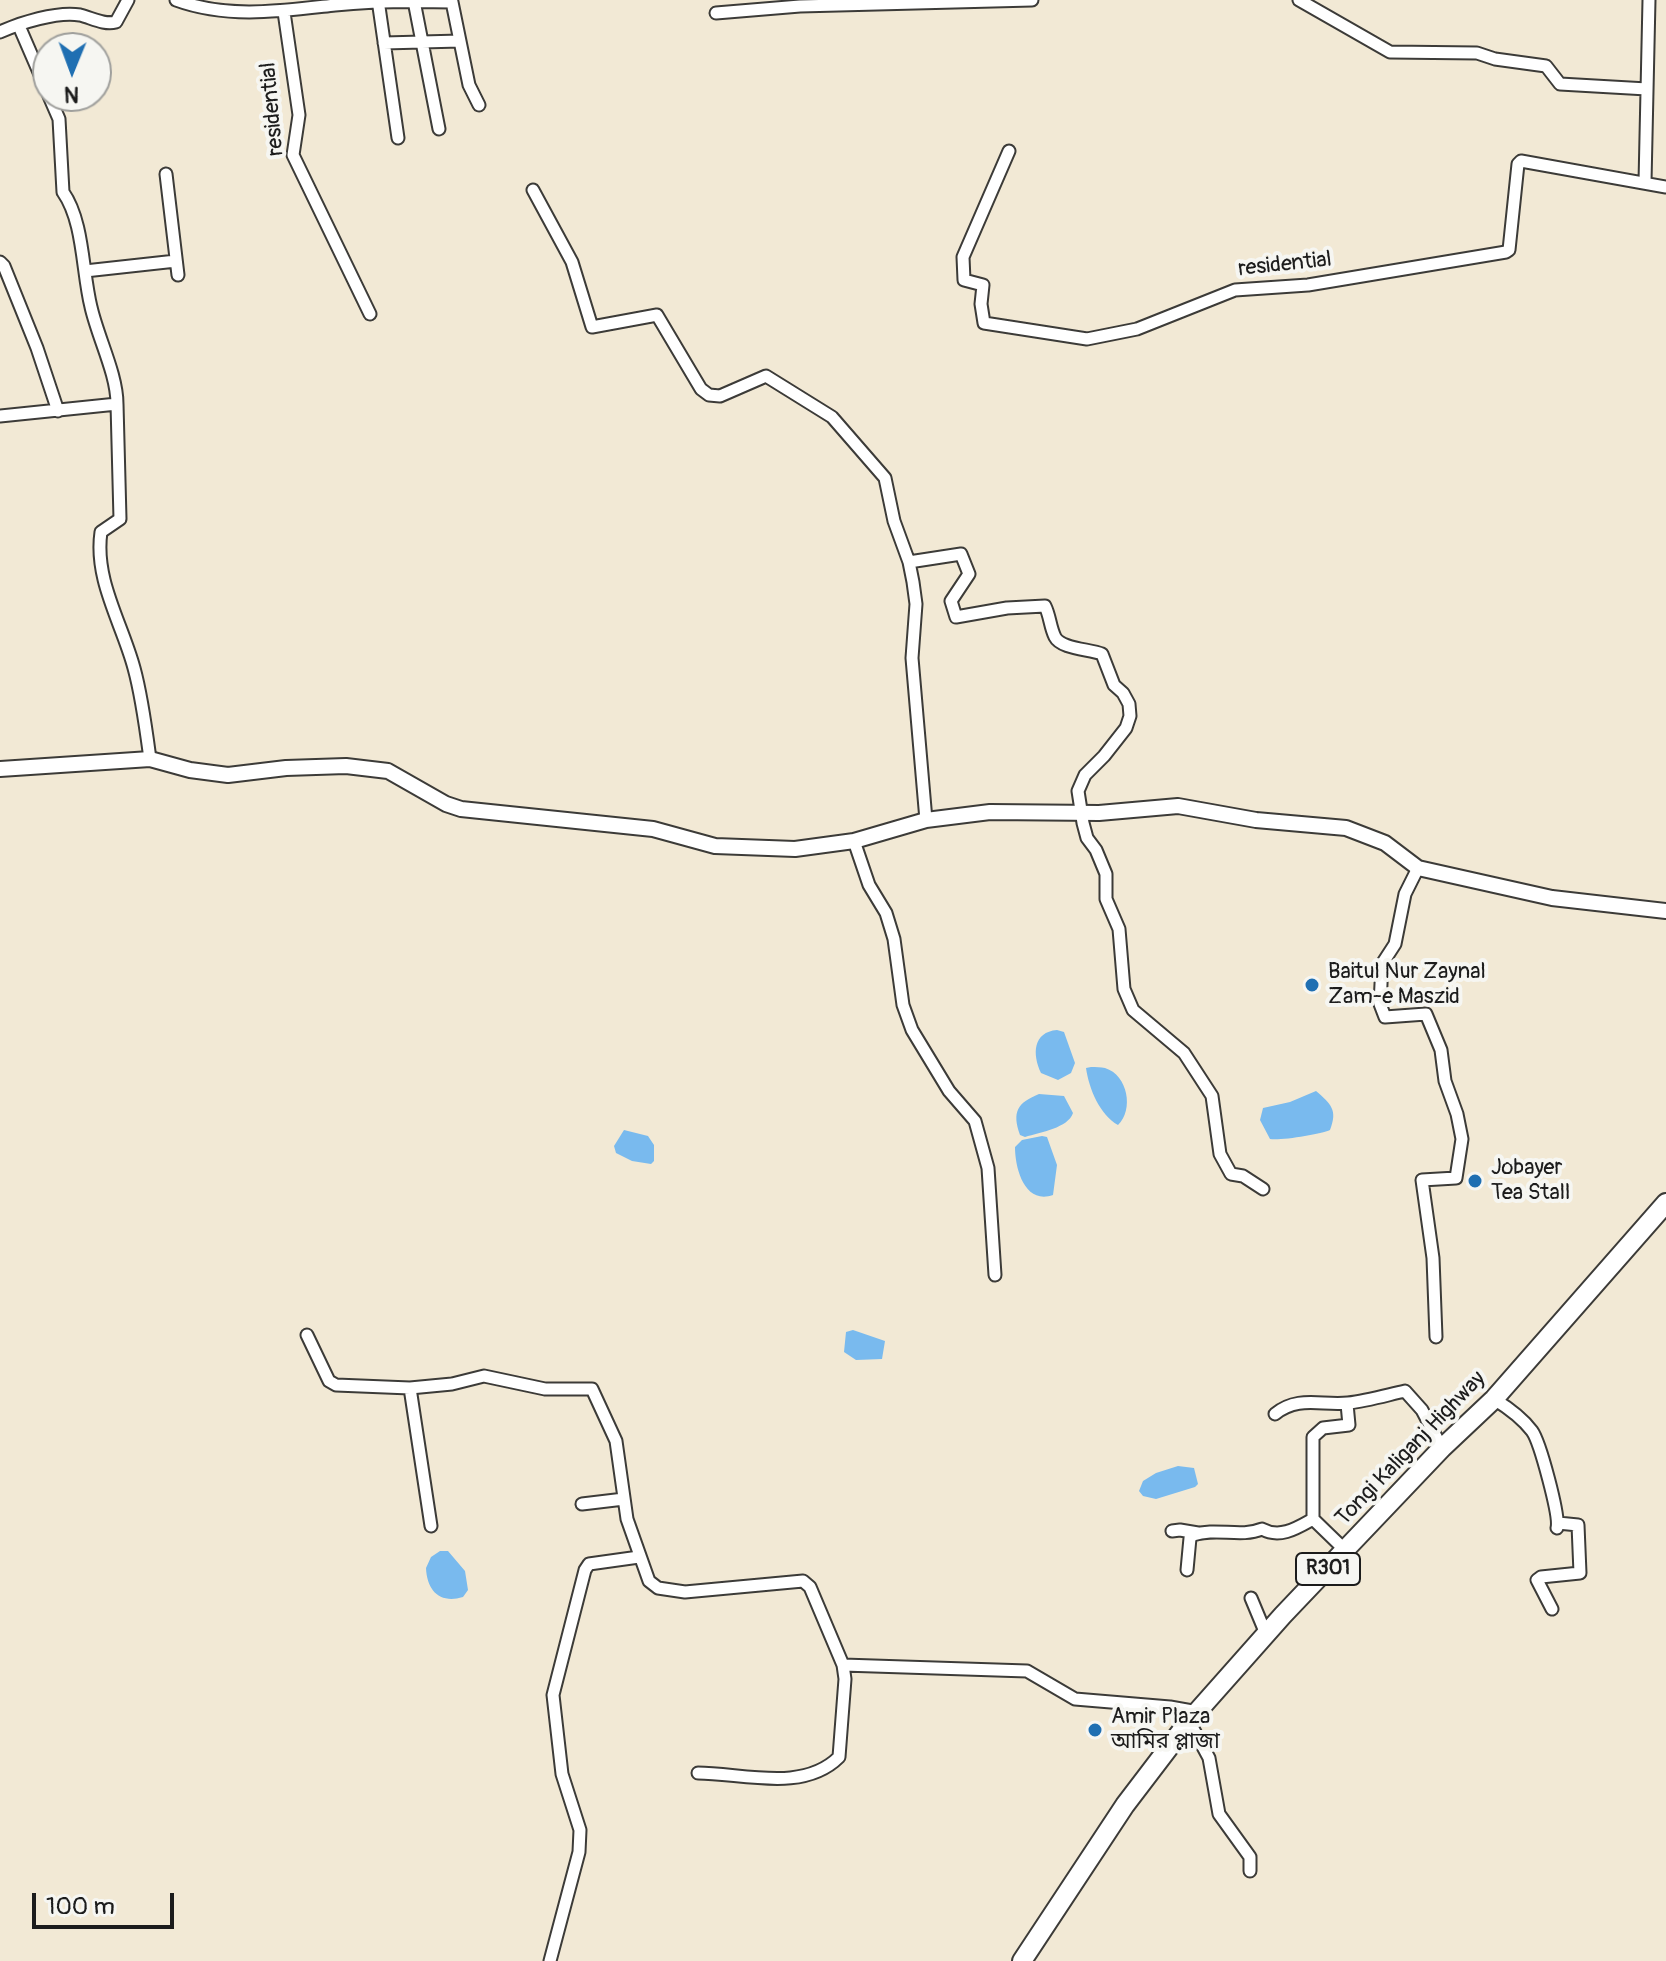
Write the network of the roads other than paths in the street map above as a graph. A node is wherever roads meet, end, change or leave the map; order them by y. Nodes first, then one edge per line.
1 (128, 0) edge
2 (176, 0) edge
3 (1032, 0) edge
4 (1299, 0) edge
5 (1649, 0) edge
6 (378, 1) edge
7 (414, 1) edge
8 (876, 2) edge
9 (284, 12) junction
10 (716, 13) dead end
11 (19, 26) junction
12 (0, 32) edge
13 (460, 41) junction
14 (422, 42) junction
15 (384, 43) junction
16 (32, 56) edge
17 (1647, 89) junction
18 (479, 105) dead end
19 (56, 112) edge
20 (439, 129) dead end
21 (398, 138) dead end
22 (1009, 151) dead end
23 (166, 174) dead end
24 (1645, 182) junction
25 (1666, 187) edge
26 (533, 190) dead end
27 (176, 261) junction
28 (0, 262) edge
29 (85, 271) junction
30 (178, 275) dead end
31 (370, 314) dead end
32 (0, 402) edge
33 (117, 404) junction
34 (58, 411) junction
35 (2, 415) edge
36 (909, 562) junction
37 (150, 759) junction
38 (0, 769) edge
39 (1083, 812) junction
40 (926, 820) junction
41 (854, 841) junction
42 (1418, 868) junction
43 (1666, 911) edge
44 (1263, 1189) dead end
45 (1666, 1203) edge
46 (995, 1275) dead end
47 (307, 1335) dead end
48 (1436, 1337) dead end
49 (410, 1388) junction
50 (1494, 1399) junction
51 (1347, 1404) junction
52 (1275, 1414) dead end
53 (1442, 1448) junction
54 (624, 1499) junction
55 (582, 1504) dead end
56 (1313, 1519) junction
57 (431, 1526) dead end
58 (1172, 1531) dead end
59 (1199, 1532) junction
60 (1345, 1550) junction
61 (639, 1557) junction
62 (1187, 1570) dead end
63 (1251, 1598) dead end
64 (1552, 1609) dead end
65 (1266, 1634) junction
66 (843, 1665) junction
67 (1194, 1716) junction
68 (698, 1773) dead end
69 (1250, 1871) dead end
70 (550, 1961) edge
71 (1022, 1961) edge

1 - 11 street
2 - 9 street
3 - 8 street
4 - 17 street
5 - 17 street
6 - 7 street
6 - 9 street
6 - 15 street
7 - 13 street
7 - 14 street
8 - 10 street
9 - 31 street, residential
11 - 12 street
11 - 16 street
13 - 14 street
13 - 18 street
14 - 15 street
14 - 20 street
15 - 21 street
17 - 24 street
19 - 29 street
22 - 24 street, residential
23 - 27 street
24 - 25 street, residential
26 - 36 street
27 - 29 street
27 - 30 street
28 - 34 street
29 - 33 street
32 - 35 street
33 - 34 street
33 - 37 street
34 - 35 street
36 - 39 street
36 - 40 street
37 - 38 street
37 - 41 street
39 - 40 street
39 - 42 street
39 - 44 street
40 - 41 street
41 - 46 street
42 - 43 street
42 - 48 street
45 - 50 main road, Tongi Kaliganj Highway / R301
47 - 49 street
49 - 54 street
49 - 57 street
50 - 53 main road, Tongi Kaliganj Highway / R301
50 - 64 street
51 - 52 street
51 - 53 street
51 - 56 street
53 - 60 main road, Tongi Kaliganj Highway / R301
54 - 55 street
54 - 61 street
56 - 59 street
56 - 60 street
58 - 59 street
59 - 62 street
60 - 65 main road, Tongi Kaliganj Highway / R301
61 - 66 street
61 - 70 street
63 - 65 street
65 - 67 main road, Tongi Kaliganj Highway / R301
66 - 67 street
66 - 68 street
67 - 69 street
67 - 71 main road, Tongi Kaliganj Highway / R301

